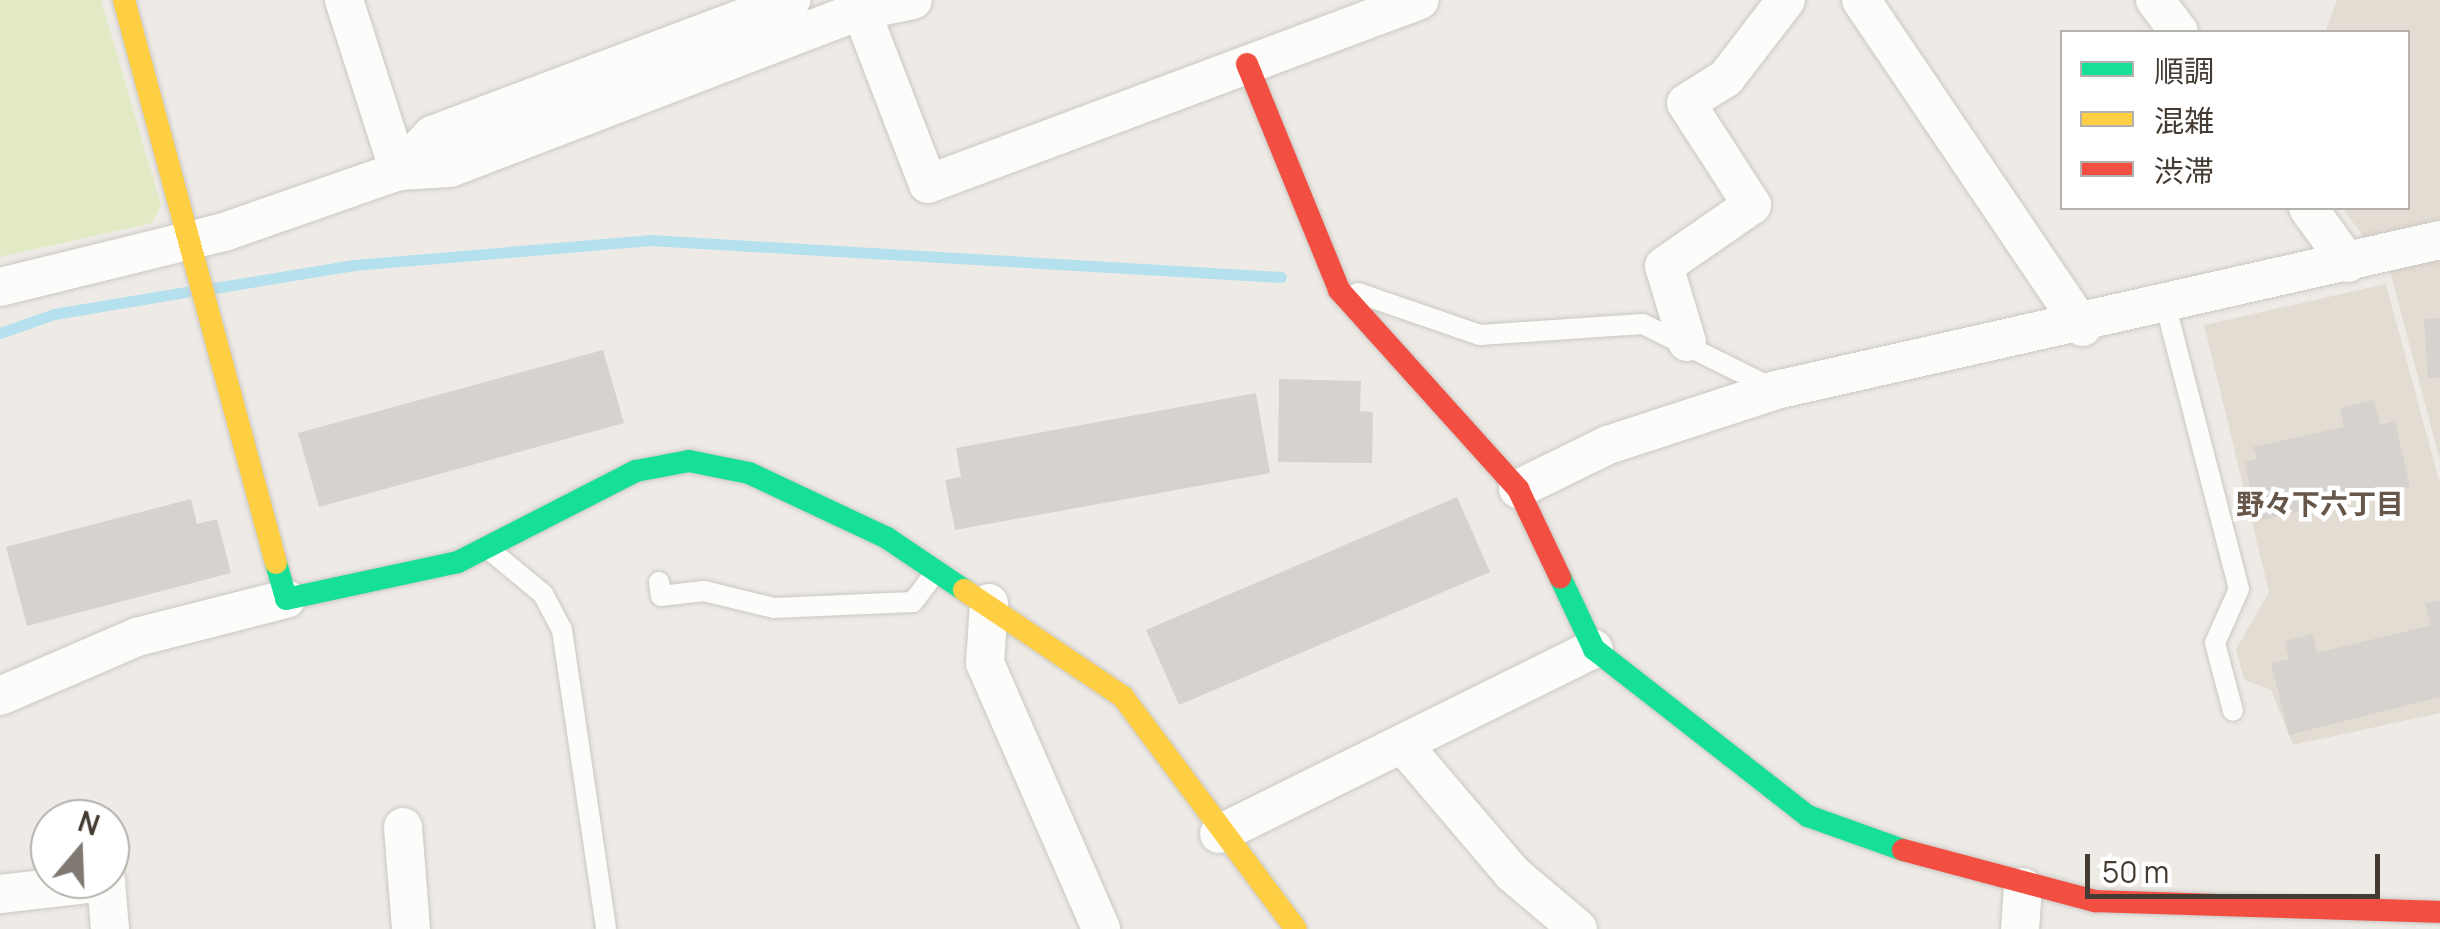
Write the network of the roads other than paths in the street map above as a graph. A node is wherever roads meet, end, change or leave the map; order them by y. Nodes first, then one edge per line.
1 (124, 0) edge
2 (344, 0) edge
3 (792, 0) edge
4 (913, 0) edge
5 (1420, 0) edge
6 (1786, 0) edge
7 (1861, 0) edge
8 (2155, 0) edge
9 (858, 6) edge
10 (1359, 11) edge
11 (2178, 30) edge
12 (1247, 64) junction
13 (399, 170) junction
14 (2309, 210) edge
15 (192, 240) junction
16 (2440, 240) edge
17 (2348, 263) junction
18 (0, 287) edge
19 (1338, 290) junction
20 (2166, 307) junction
21 (2082, 327) junction
22 (1686, 342) junction
23 (1776, 390) junction
24 (1518, 489) junction
25 (485, 546) junction
26 (937, 570) junction
27 (658, 582) dead end
28 (286, 599) junction
29 (988, 604) junction
30 (1594, 649) junction
31 (0, 696) edge
32 (2233, 711) dead end
33 (1404, 746) junction
34 (403, 828) dead end
35 (1220, 834) junction
36 (2022, 887) junction
37 (30, 890) edge
38 (0, 894) edge
39 (108, 899) edge
40 (2440, 912) edge
41 (110, 929) edge
42 (411, 929) edge
43 (606, 929) edge
44 (1101, 929) edge
45 (1296, 929) edge
46 (1578, 929) edge
47 (2020, 929) edge

1 - 15 street
2 - 13 street
3 - 13 street
4 - 9 street
5 - 10 street
6 - 22 street
7 - 21 street
8 - 11 street
9 - 12 street
9 - 13 street
10 - 12 street
12 - 19 street
13 - 15 street
14 - 17 street
15 - 18 street
15 - 28 street
16 - 17 street
17 - 20 street
19 - 22 lane
19 - 24 street
20 - 21 street
20 - 32 lane
21 - 23 street
22 - 23 lane
23 - 24 street
24 - 30 street
25 - 26 street
25 - 28 street
25 - 43 lane
26 - 27 lane
26 - 29 street
28 - 31 street
29 - 35 street
29 - 44 street
30 - 33 street
30 - 36 street
33 - 35 street
33 - 46 street
34 - 42 street
35 - 45 street
36 - 40 street
36 - 47 street
37 - 38 street
39 - 41 street

